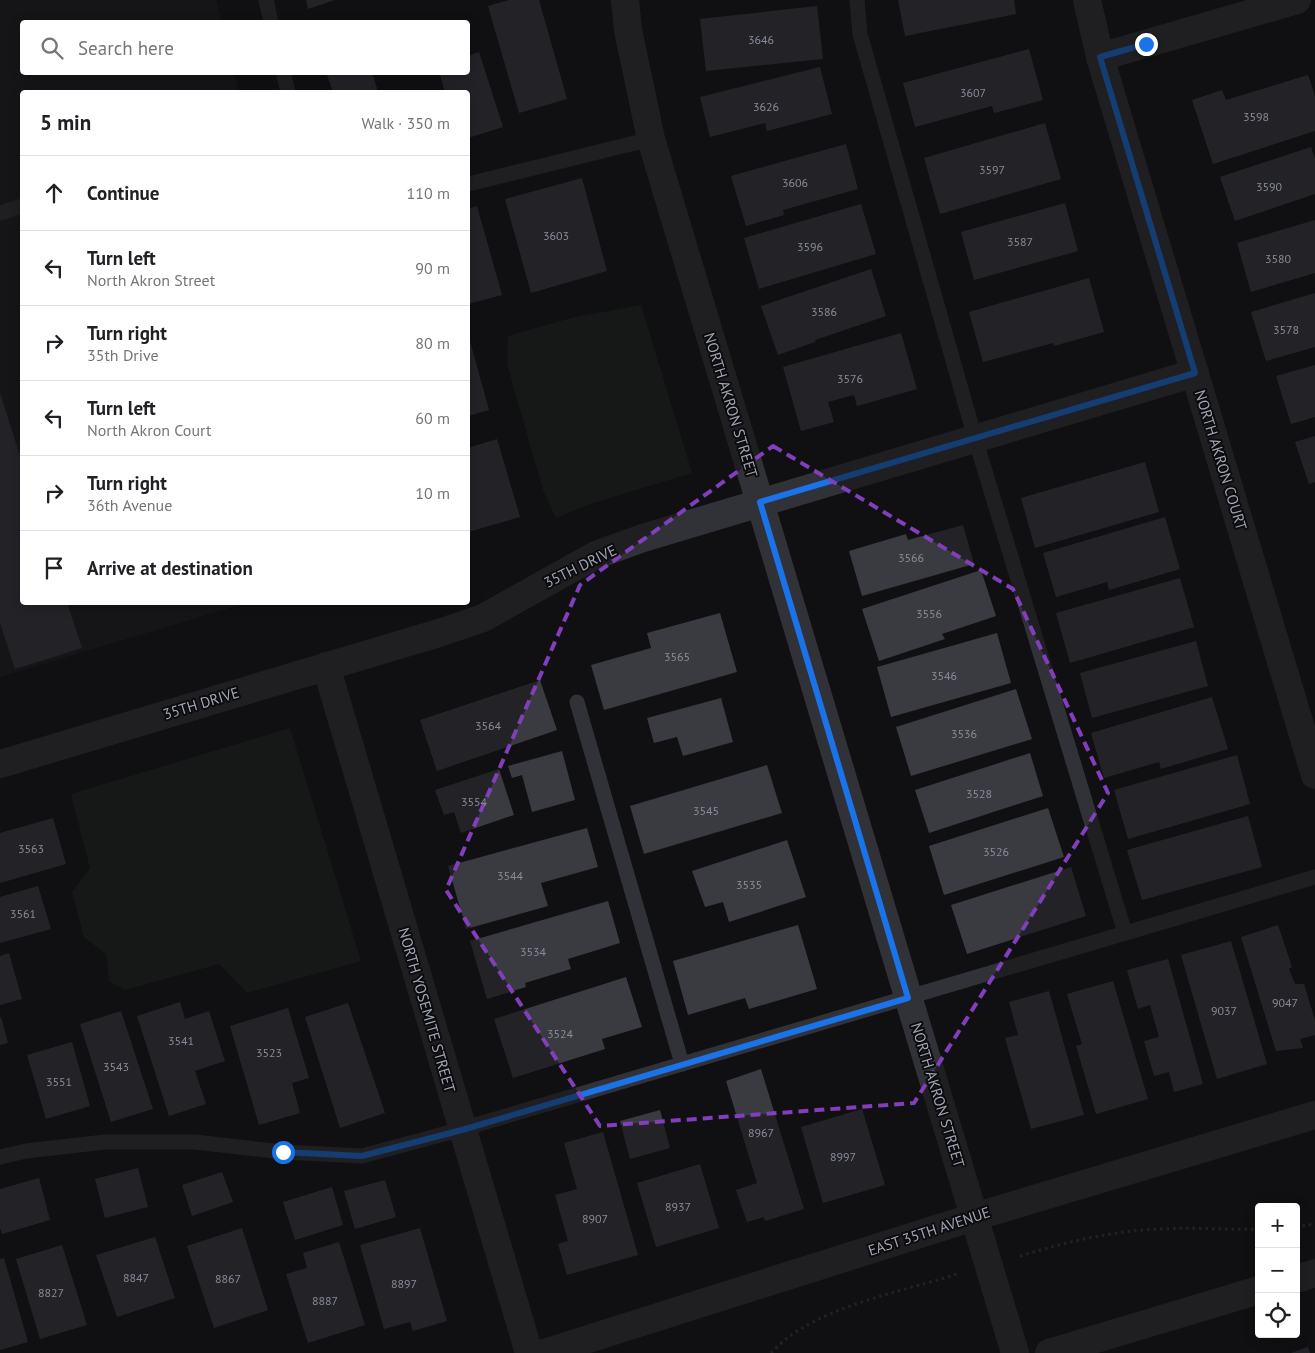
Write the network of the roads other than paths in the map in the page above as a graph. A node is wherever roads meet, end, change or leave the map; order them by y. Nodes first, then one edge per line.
1 (266, 0) edge
2 (625, 0) edge
3 (857, 0) edge
4 (1088, 0) edge
5 (1297, 0) edge
6 (271, 20) edge
7 (1100, 57) junction
8 (285, 75) edge
9 (288, 90) edge
10 (651, 139) junction
11 (470, 184) edge
12 (20, 207) edge
13 (0, 212) edge
14 (1195, 373) junction
15 (975, 438) junction
16 (760, 502) junction
17 (326, 666) junction
18 (577, 702) dead end
19 (0, 764) edge
20 (1315, 775) edge
21 (1315, 877) edge
22 (1125, 933) junction
23 (908, 998) junction
24 (682, 1064) junction
25 (1315, 1115) edge
26 (462, 1130) junction
27 (0, 1157) edge
28 (974, 1217) junction
29 (1315, 1273) edge
30 (1300, 1278) edge
31 (1255, 1291) edge
32 (529, 1353) edge
33 (544, 1353) edge
34 (1015, 1353) edge
35 (1049, 1353) edge

1 - 6 lane
2 - 10 street, NORTH AKRON STREET
3 - 15 lane
4 - 7 street, NORTH AKRON COURT
5 - 7 street
7 - 14 street, NORTH AKRON COURT
8 - 9 lane
10 - 11 lane
10 - 16 street, NORTH AKRON STREET
12 - 13 lane
14 - 15 street, 35TH DRIVE
14 - 20 street, NORTH AKRON COURT
15 - 16 street, 35TH DRIVE
15 - 22 lane
16 - 17 street, 35TH DRIVE
16 - 23 street, NORTH AKRON STREET
17 - 19 street, 35TH DRIVE
17 - 26 street, NORTH YOSEMITE STREET
18 - 24 lane
21 - 22 lane
22 - 23 lane
23 - 24 lane
23 - 28 street, NORTH AKRON STREET
24 - 26 lane
25 - 28 street, EAST 35TH AVENUE
26 - 27 lane
26 - 32 street, NORTH YOSEMITE STREET
28 - 33 street, EAST 35TH AVENUE
28 - 34 street, NORTH AKRON STREET
29 - 30 street
31 - 35 street

